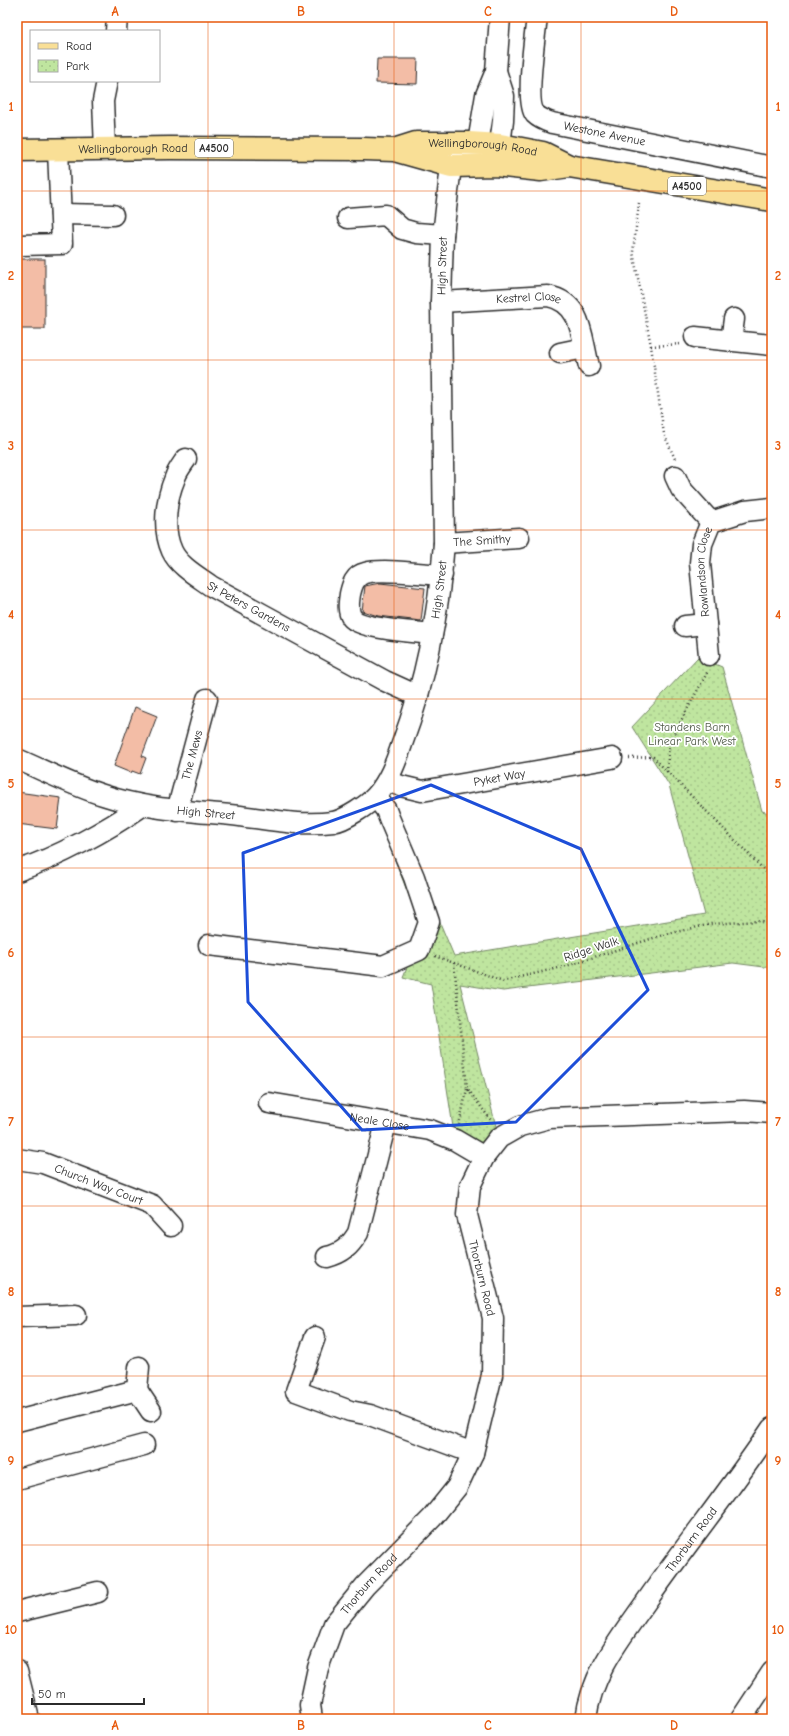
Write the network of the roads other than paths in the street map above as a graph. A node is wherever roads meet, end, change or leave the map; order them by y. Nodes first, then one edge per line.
1 (117, 17) edge
2 (500, 17) edge
3 (537, 17) edge
4 (116, 30) edge
5 (496, 71) junction
6 (107, 82) edge
7 (478, 143) junction
8 (500, 145) junction
9 (105, 149) junction
10 (17, 150) edge
11 (58, 150) junction
12 (394, 150) junction
13 (485, 164) junction
14 (451, 166) junction
15 (569, 166) junction
16 (772, 167) edge
17 (772, 200) edge
18 (61, 214) junction
19 (113, 215) dead end
20 (348, 218) dead end
21 (444, 234) junction
22 (20, 245) dead end
23 (441, 302) junction
24 (734, 319) dead end
25 (695, 337) road end
26 (732, 341) junction
27 (772, 345) edge
28 (560, 353) dead end
29 (186, 459) dead end
30 (675, 476) road end
31 (772, 508) edge
32 (711, 522) junction
33 (519, 538) dead end
34 (444, 543) junction
35 (442, 575) junction
36 (706, 624) junction
37 (685, 626) dead end
38 (432, 634) junction
39 (709, 655) road end
40 (418, 696) junction
41 (207, 699) dead end
42 (612, 758) road end
43 (17, 759) edge
44 (387, 781) junction
45 (376, 797) junction
46 (142, 806) junction
47 (177, 811) junction
48 (17, 871) edge
49 (209, 945) dead end
50 (269, 1103) dead end
51 (772, 1113) edge
52 (386, 1122) junction
53 (484, 1157) junction
54 (17, 1159) edge
55 (170, 1226) dead end
56 (328, 1257) dead end
57 (76, 1315) dead end
58 (17, 1317) edge
59 (315, 1337) dead end
60 (139, 1367) dead end
61 (136, 1390) junction
62 (151, 1411) dead end
63 (17, 1421) edge
64 (772, 1428) edge
65 (144, 1445) dead end
66 (473, 1454) junction
67 (17, 1479) edge
68 (98, 1592) dead end
69 (17, 1612) edge
70 (17, 1671) edge
71 (772, 1672) edge
72 (29, 1719) edge
73 (312, 1719) edge
74 (586, 1719) edge
75 (741, 1719) edge

1 - 4 street
2 - 5 street
3 - 16 street, Westone Avenue
5 - 7 street
5 - 8 street
6 - 9 street
7 - 8 main road, Wellingborough Road / A4500
7 - 12 main road, Wellingborough Road / A4500
7 - 13 street
7 - 14 street
8 - 13 street
8 - 15 main road, Wellingborough Road / A4500
9 - 11 main road, Wellingborough Road / A4500
9 - 12 main road, Wellingborough Road / A4500
10 - 11 main road, Wellingborough Road / A4500
11 - 18 street
12 - 14 main road, Wellingborough Road / A4500
13 - 14 main road, Wellingborough Road / A4500
13 - 15 main road, Wellingborough Road / A4500
14 - 21 street, High Street
15 - 17 main road, Wellingborough Road / A4500
18 - 19 street
18 - 22 street
20 - 21 street
21 - 23 street, High Street
23 - 28 street, Kestrel Close
23 - 34 street, High Street
24 - 26 street
25 - 26 street
26 - 27 street
29 - 40 street, St Peters Gardens
30 - 32 street, Rowlandson Close
31 - 32 street, Rowlandson Close
32 - 36 street, Rowlandson Close
33 - 34 street, The Smithy
34 - 35 street, High Street
35 - 38 street, High Street
35 - 38 street
36 - 37 street, Rowlandson Close
36 - 39 street, Rowlandson Close
38 - 40 street, High Street
40 - 44 street, High Street
41 - 47 street, The Mews
42 - 44 street, Pyket Way
43 - 46 street, High Street
44 - 45 street, High Street
45 - 47 street, High Street
45 - 49 street
46 - 47 street, High Street
46 - 48 street
50 - 52 street, Neale Close
51 - 53 street, Thorburn Road
52 - 53 street, Neale Close
52 - 56 street
53 - 66 street, Thorburn Road
54 - 55 street, Church Way Court
57 - 58 street
59 - 66 street
60 - 61 street
61 - 62 street
61 - 63 street
64 - 74 street, Thorburn Road
65 - 67 street
66 - 73 street, Thorburn Road
68 - 69 street
70 - 72 street
71 - 75 street

